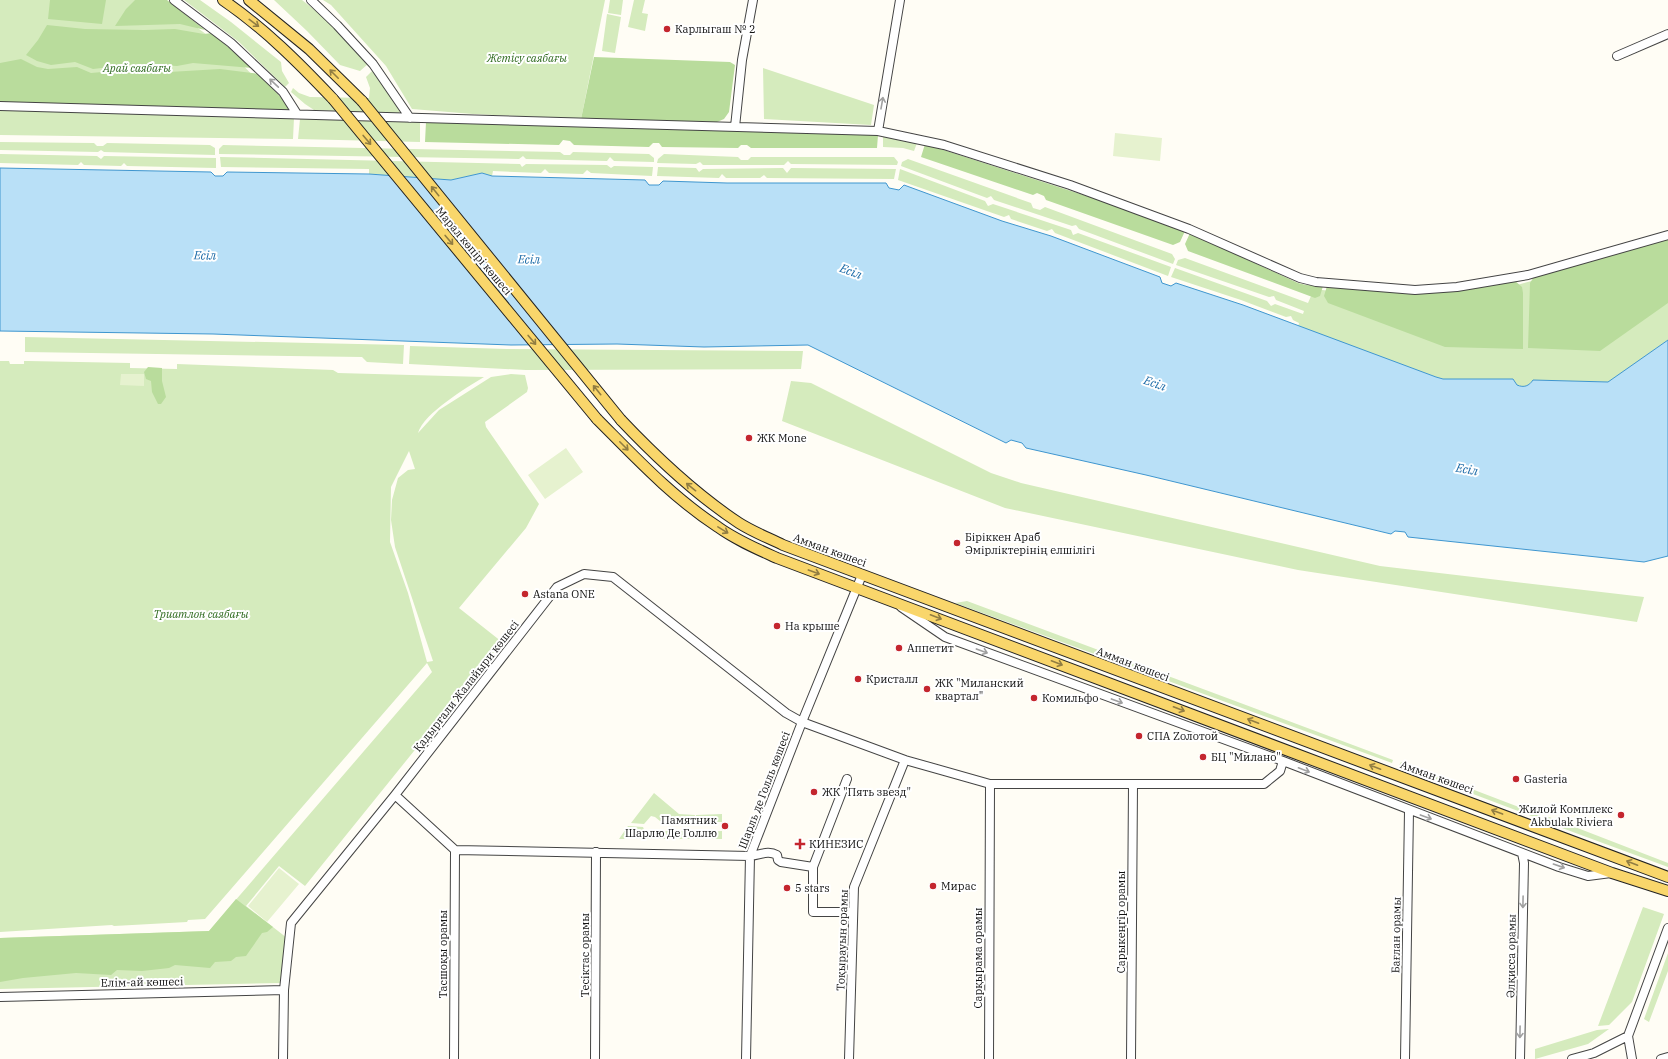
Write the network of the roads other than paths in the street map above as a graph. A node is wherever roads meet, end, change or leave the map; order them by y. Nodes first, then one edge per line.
1 (174, 0) edge
2 (223, 0) edge
3 (249, 0) edge
4 (311, 0) edge
5 (753, 0) edge
6 (900, 0) edge
7 (1668, 34) edge
8 (1617, 56) dead end
9 (0, 106) edge
10 (298, 114) junction
11 (410, 118) junction
12 (735, 127) junction
13 (878, 131) junction
14 (1668, 235) edge
15 (621, 420) joint
16 (862, 575) junction
17 (856, 588) junction
18 (890, 600) junction
19 (802, 722) junction
20 (905, 760) junction
21 (1282, 762) junction
22 (848, 779) dead end
23 (990, 784) junction
24 (1133, 785) junction
25 (395, 795) junction
26 (1409, 811) junction
27 (454, 850) junction
28 (596, 852) junction
29 (1522, 853) junction
30 (750, 856) junction
31 (813, 867) junction
32 (1612, 873) junction
33 (1668, 877) edge
34 (1668, 891) edge
35 (853, 912) junction
36 (1668, 928) edge
37 (284, 990) junction
38 (0, 997) edge
39 (1628, 1036) junction
40 (1668, 1057) edge
41 (283, 1059) edge
42 (454, 1059) edge
43 (596, 1059) edge
44 (746, 1059) edge
45 (849, 1059) edge
46 (989, 1059) edge
47 (1131, 1059) edge
48 (1406, 1059) edge
49 (1520, 1059) edge
50 (1572, 1059) edge
51 (1632, 1059) edge
52 (1661, 1059) edge

10 -> 1 street
2 -> 17 main road, Марал көпірі көшесі, bridge
15 -> 3 main road, Марал көпірі көшесі, bridge
4 - 11 street
5 - 12 street
13 -> 6 street
7 - 8 street
9 - 10 street
10 - 11 street
11 - 12 street
12 - 13 street
13 - 14 street
16 -> 15 main road, Амман көшесі
16 - 17 street, Шарль де Голль көшесі
33 -> 16 main road, Амман көшесі
17 - 18 main road
17 - 19 street, Шарль де Голль көшесі
18 -> 21 street
18 -> 32 main road
19 - 20 street, Қадырғали Жалайыри көшесі
19 - 25 street, Қадырғали Жалайыри көшесі
19 - 30 street, Шарль де Голль көшесі
20 - 23 street, Қадырғали Жалайыри көшесі
20 - 35 street, Тоқырауын орамы
21 - 24 street, Қадырғали Жалайыри көшесі
21 -> 26 street
22 - 31 street
23 - 24 street, Қадырғали Жалайыри көшесі
23 - 46 street, Сарқырама орамы
24 - 47 street, Сарыкеңгір орамы
25 - 27 street
25 - 37 street, Қадырғали Жалайыри көшесі
26 -> 29 street
26 - 48 street, Бағлан орамы
27 - 28 street
27 - 42 street, Тасшоқы орамы
28 - 30 street
28 - 43 street, Тесіктас орамы
29 -> 32 street
29 -> 49 street, Әлқисса орамы
30 - 31 street
30 - 44 street, Шарль де Голль көшесі
31 - 35 street
32 - 34 main road
35 - 45 street, Тоқырауын орамы
36 - 39 street
37 - 38 street, Елім-ай көшесі
37 - 41 street, Қадырғали Жалайыри көшесі
39 - 50 street
39 - 51 street
40 - 52 street

